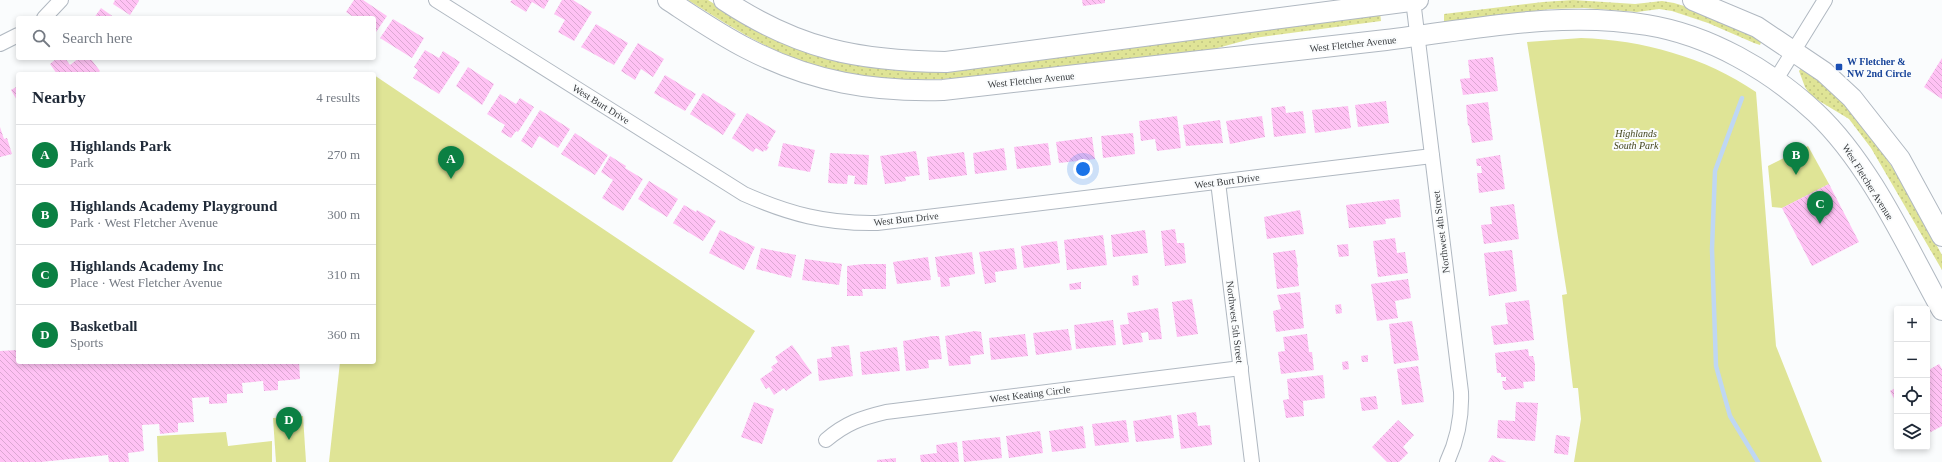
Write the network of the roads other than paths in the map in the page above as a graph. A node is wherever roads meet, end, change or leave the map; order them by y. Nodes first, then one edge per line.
1 (61, 0) edge
2 (436, 0) edge
3 (668, 0) edge
4 (724, 0) edge
5 (1415, 0) edge
6 (1692, 0) edge
7 (1825, 0) edge
8 (46, 16) edge
9 (16, 36) edge
10 (1418, 36) junction
11 (0, 44) edge
12 (1794, 51) junction
13 (1775, 81) junction
14 (1432, 156) junction
15 (1218, 182) junction
16 (1942, 236) edge
17 (1940, 299) edge
18 (1241, 368) junction
19 (826, 440) dead end
20 (1252, 462) edge
21 (1447, 462) edge

1 - 8 street
2 - 15 street, West Burt Drive
3 - 10 main road, West Fletcher Avenue
4 - 5 main road
5 - 10 street, Northwest 4th Street
6 - 12 main road
7 - 12 street
9 - 11 street
10 - 13 main road, West Fletcher Avenue
10 - 14 street, Northwest 4th Street
12 - 13 street
12 - 16 main road
13 - 17 main road, West Fletcher Avenue
14 - 15 street, West Burt Drive
14 - 21 street, Northwest 4th Street
15 - 18 street, Northwest 5th Street
18 - 19 street, West Keating Circle
18 - 20 street, Northwest 5th Street

